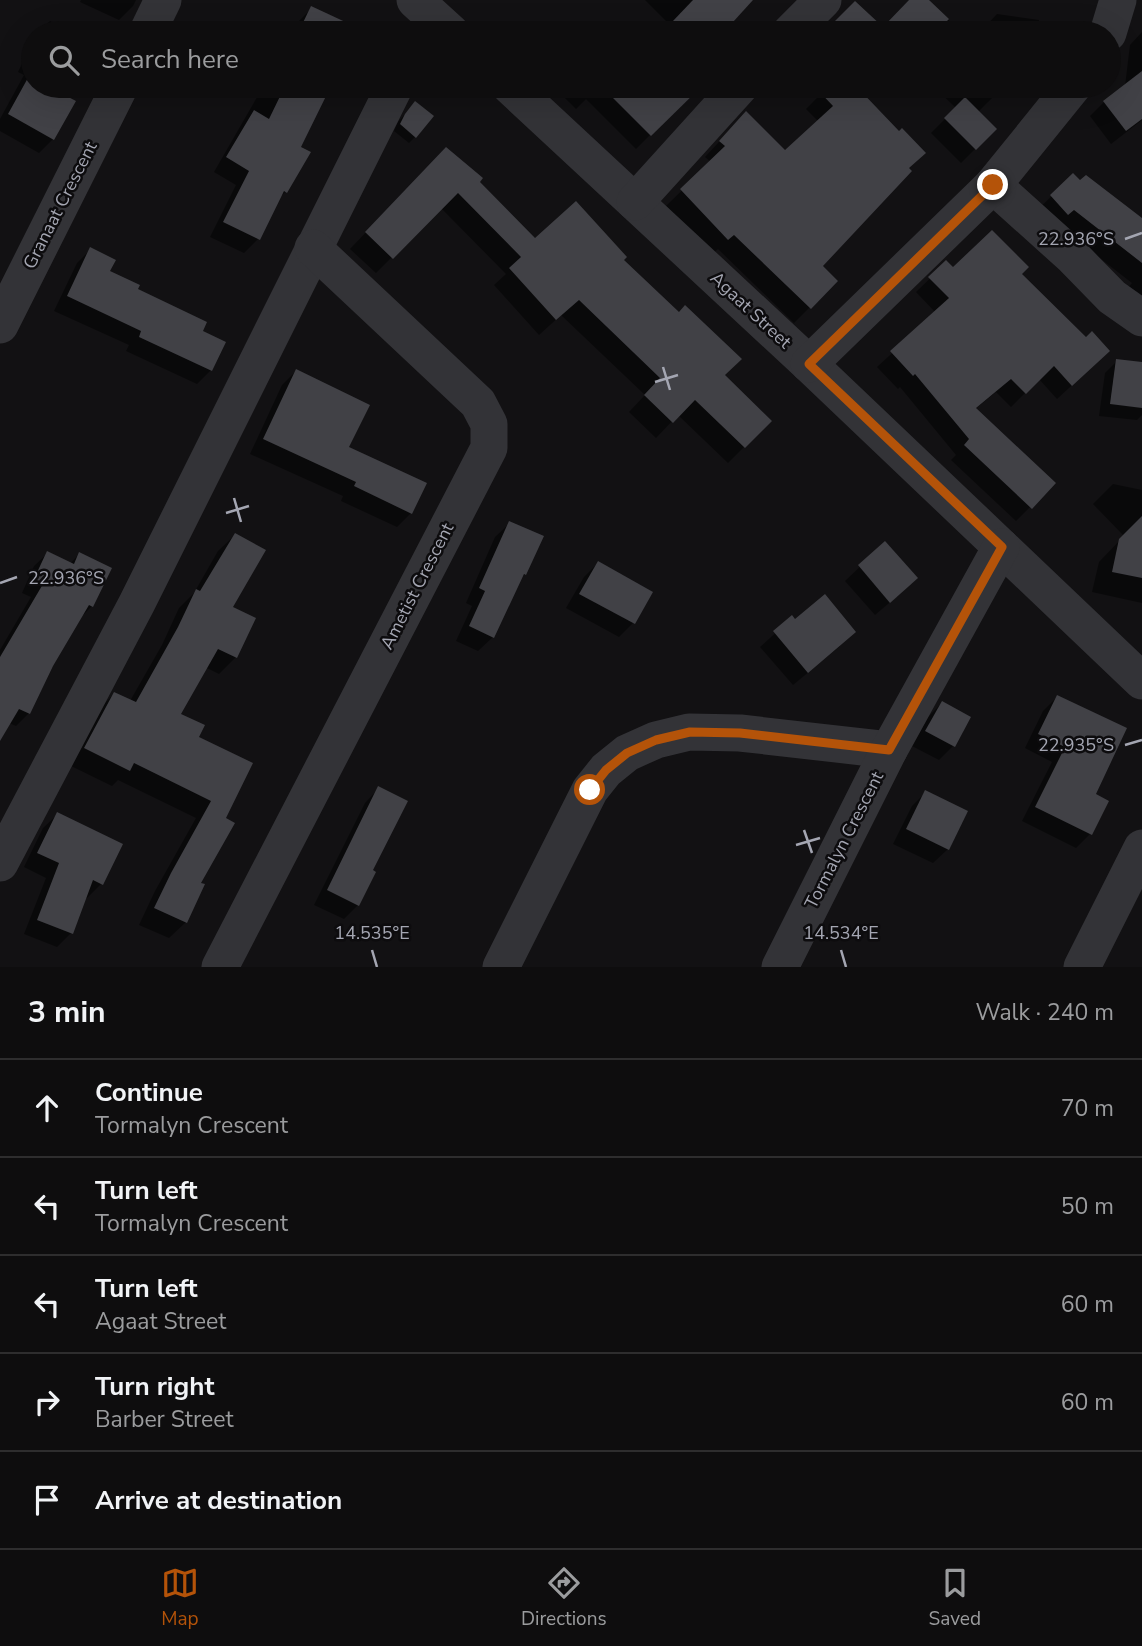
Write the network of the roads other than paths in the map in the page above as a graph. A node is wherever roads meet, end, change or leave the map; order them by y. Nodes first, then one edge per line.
1 (163, 0) edge
2 (1118, 0) edge
3 (153, 21) edge
4 (1112, 21) edge
5 (114, 98) edge
6 (389, 98) edge
7 (523, 98) edge
8 (729, 98) edge
9 (1063, 98) edge
10 (993, 185) junction
11 (635, 202) junction
12 (313, 248) junction
13 (1142, 318) edge
14 (0, 325) edge
15 (809, 364) junction
16 (1002, 547) junction
17 (1142, 681) edge
18 (889, 750) junction
19 (1142, 848) edge
20 (0, 863) edge
21 (220, 967) edge
22 (501, 967) edge
23 (780, 967) edge
24 (1082, 967) edge

1 - 3 street
2 - 4 street
5 - 14 street, Granaat Crescent
6 - 12 street
7 - 11 street, Agaat Street
8 - 11 street
9 - 10 street
10 - 13 street
10 - 15 street
11 - 15 street, Agaat Street
12 - 20 street
12 - 21 street, Ametist Crescent
15 - 16 street, Agaat Street
16 - 17 street, Agaat Street
16 - 18 street, Tormalyn Crescent
18 - 22 street, Tormalyn Crescent
18 - 23 street, Tormalyn Crescent
19 - 24 street

